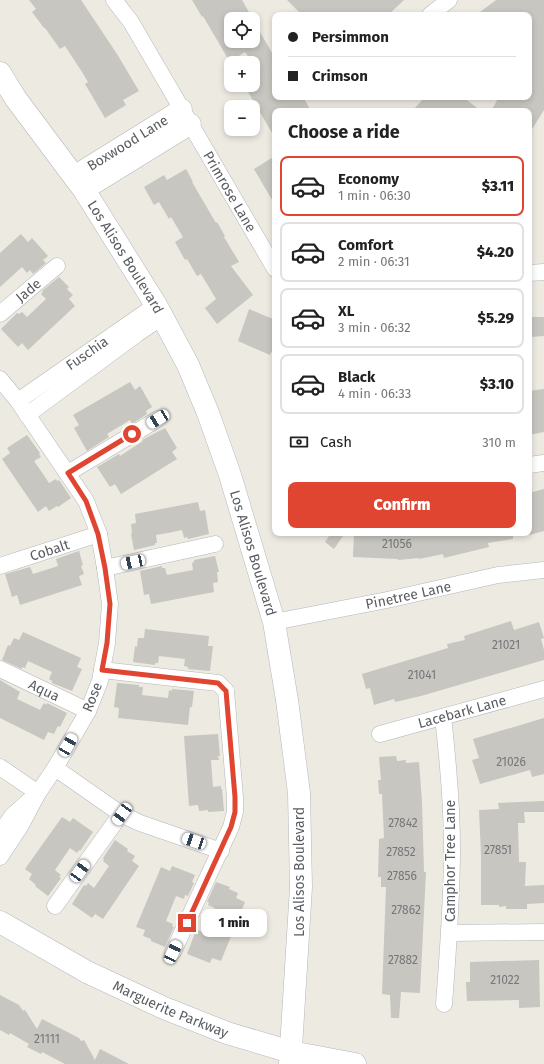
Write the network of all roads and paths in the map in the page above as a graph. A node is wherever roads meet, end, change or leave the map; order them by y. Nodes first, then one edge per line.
1 (114, 0) edge
2 (449, 0) edge
3 (434, 12) edge
4 (0, 73) edge
5 (8, 96) edge
6 (186, 116) junction
7 (79, 183) junction
8 (272, 264) edge
9 (57, 266) dead end
10 (544, 272) edge
11 (532, 273) edge
12 (159, 311) junction
13 (0, 314) edge
14 (0, 379) edge
15 (18, 401) junction
16 (27, 414) junction
17 (158, 419) dead end
18 (544, 462) edge
19 (532, 464) edge
20 (68, 473) junction
21 (98, 534) junction
22 (215, 544) dead end
23 (0, 566) edge
24 (105, 568) junction
25 (544, 570) edge
26 (274, 622) junction
27 (0, 669) edge
28 (102, 670) junction
29 (544, 689) edge
30 (88, 711) junction
31 (443, 717) junction
32 (380, 734) dead end
33 (0, 767) edge
34 (55, 768) junction
35 (38, 793) junction
36 (122, 814) junction
37 (0, 834) edge
38 (221, 851) junction
39 (0, 857) edge
40 (55, 906) dead end
41 (0, 922) edge
42 (544, 932) edge
43 (450, 933) junction
44 (173, 952) dead end
45 (444, 1004) dead end
46 (291, 1058) edge
47 (355, 1064) edge

1 - 6 street, Primrose Lane
2 - 3 street
4 - 5 main road, Los Alisos Boulevard
5 - 7 main road, Los Alisos Boulevard
6 - 7 street, Boxwood Lane
6 - 8 street, Primrose Lane
7 - 12 main road, Los Alisos Boulevard
9 - 13 street, Jade
10 - 11 street
12 - 15 street, Fuschia
12 - 16 street, Fuschia
12 - 26 main road, Los Alisos Boulevard
14 - 15 street, Rose
15 - 16 street, Rose
16 - 20 street, Rose
17 - 20 street
18 - 19 street
20 - 21 street, Rose
21 - 23 street, Cobalt
21 - 24 street, Rose
22 - 24 street
24 - 28 street, Rose
25 - 26 street, Pinetree Lane
26 - 46 main road, Los Alisos Boulevard
27 - 30 street, Aqua
28 - 30 street, Rose
28 - 38 street
29 - 31 street, Lacebark Lane
30 - 34 street, Rose
31 - 32 street, Lacebark Lane
31 - 43 street, Camphor Tree Lane
33 - 35 street
34 - 35 street, Rose
34 - 36 street
35 - 37 street, Rose
35 - 39 street, Rose
36 - 38 street
36 - 40 street
38 - 44 street
41 - 46 main road, Marguerite Parkway
42 - 43 street
43 - 45 street, Camphor Tree Lane
46 - 47 main road, Marguerite Parkway

